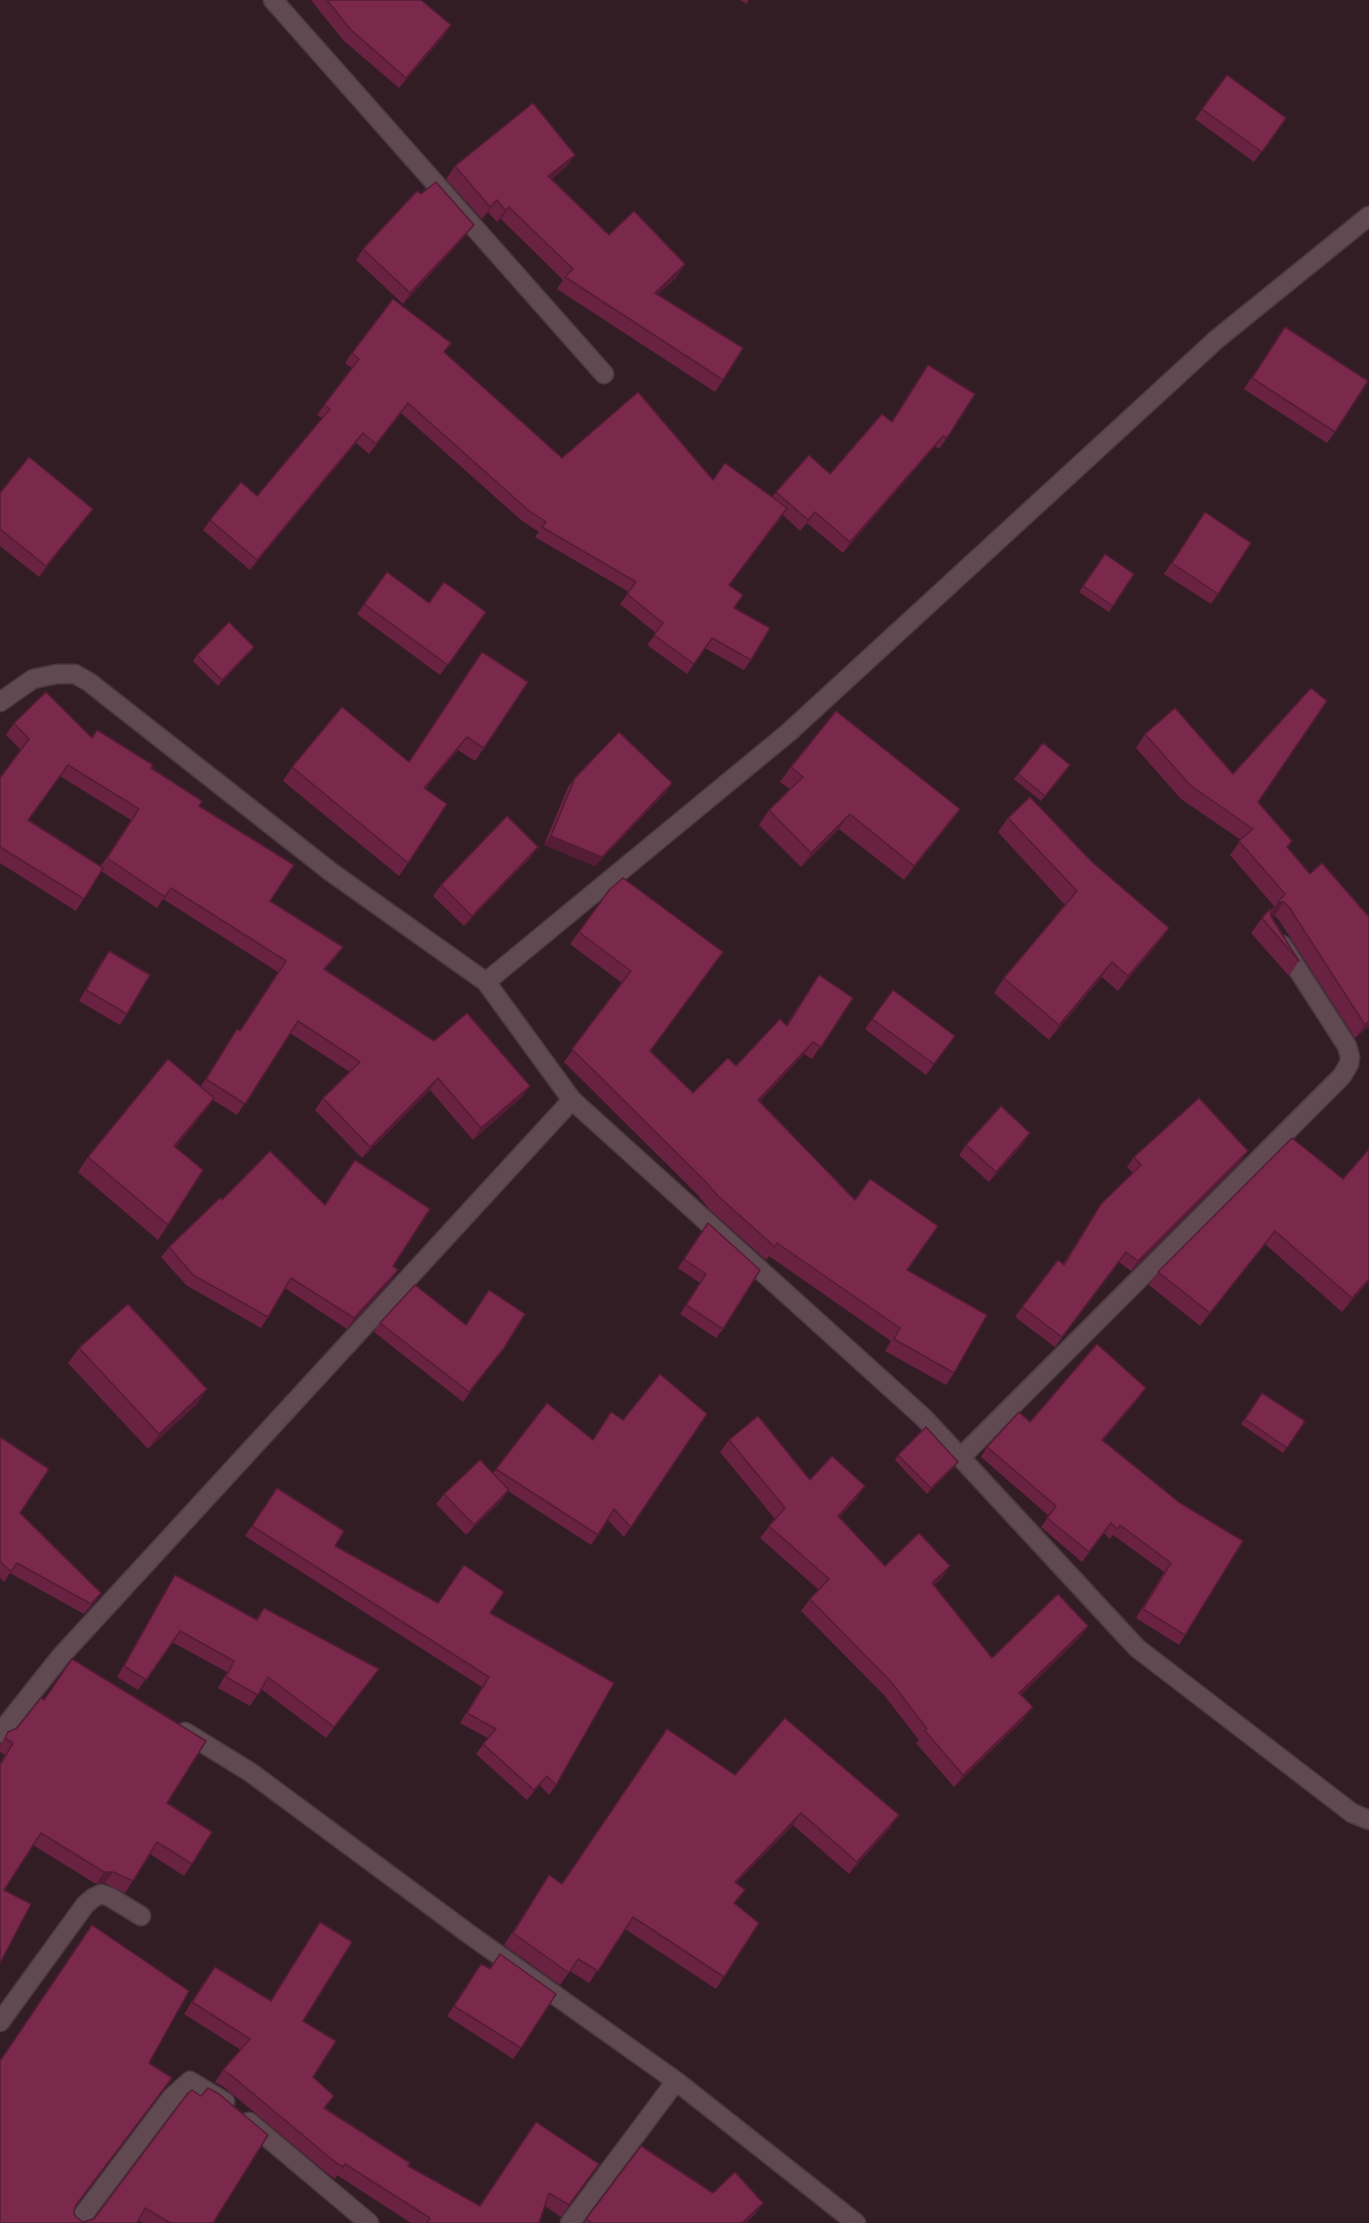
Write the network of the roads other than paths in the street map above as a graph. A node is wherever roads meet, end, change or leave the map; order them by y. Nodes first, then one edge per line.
1 (273, 0) edge
2 (1369, 216) edge
3 (604, 374) dead end
4 (0, 702) edge
5 (1270, 926) edge
6 (486, 982) junction
7 (572, 1100) junction
8 (961, 1457) junction
9 (62, 1656) junction
10 (81, 1668) edge
11 (171, 1723) edge
12 (0, 1732) edge
13 (1369, 1820) edge
14 (141, 1916) dead end
15 (0, 2022) edge
16 (676, 2081) junction
17 (77, 2223) edge
18 (369, 2223) edge
19 (570, 2223) edge
20 (856, 2223) edge

1 - 3 street
2 - 6 street
4 - 6 street
5 - 8 street
6 - 7 street
7 - 8 street
7 - 9 street
8 - 13 street
9 - 10 street
9 - 12 street
11 - 16 street
14 - 15 street
16 - 19 street
16 - 20 street
17 - 18 street

